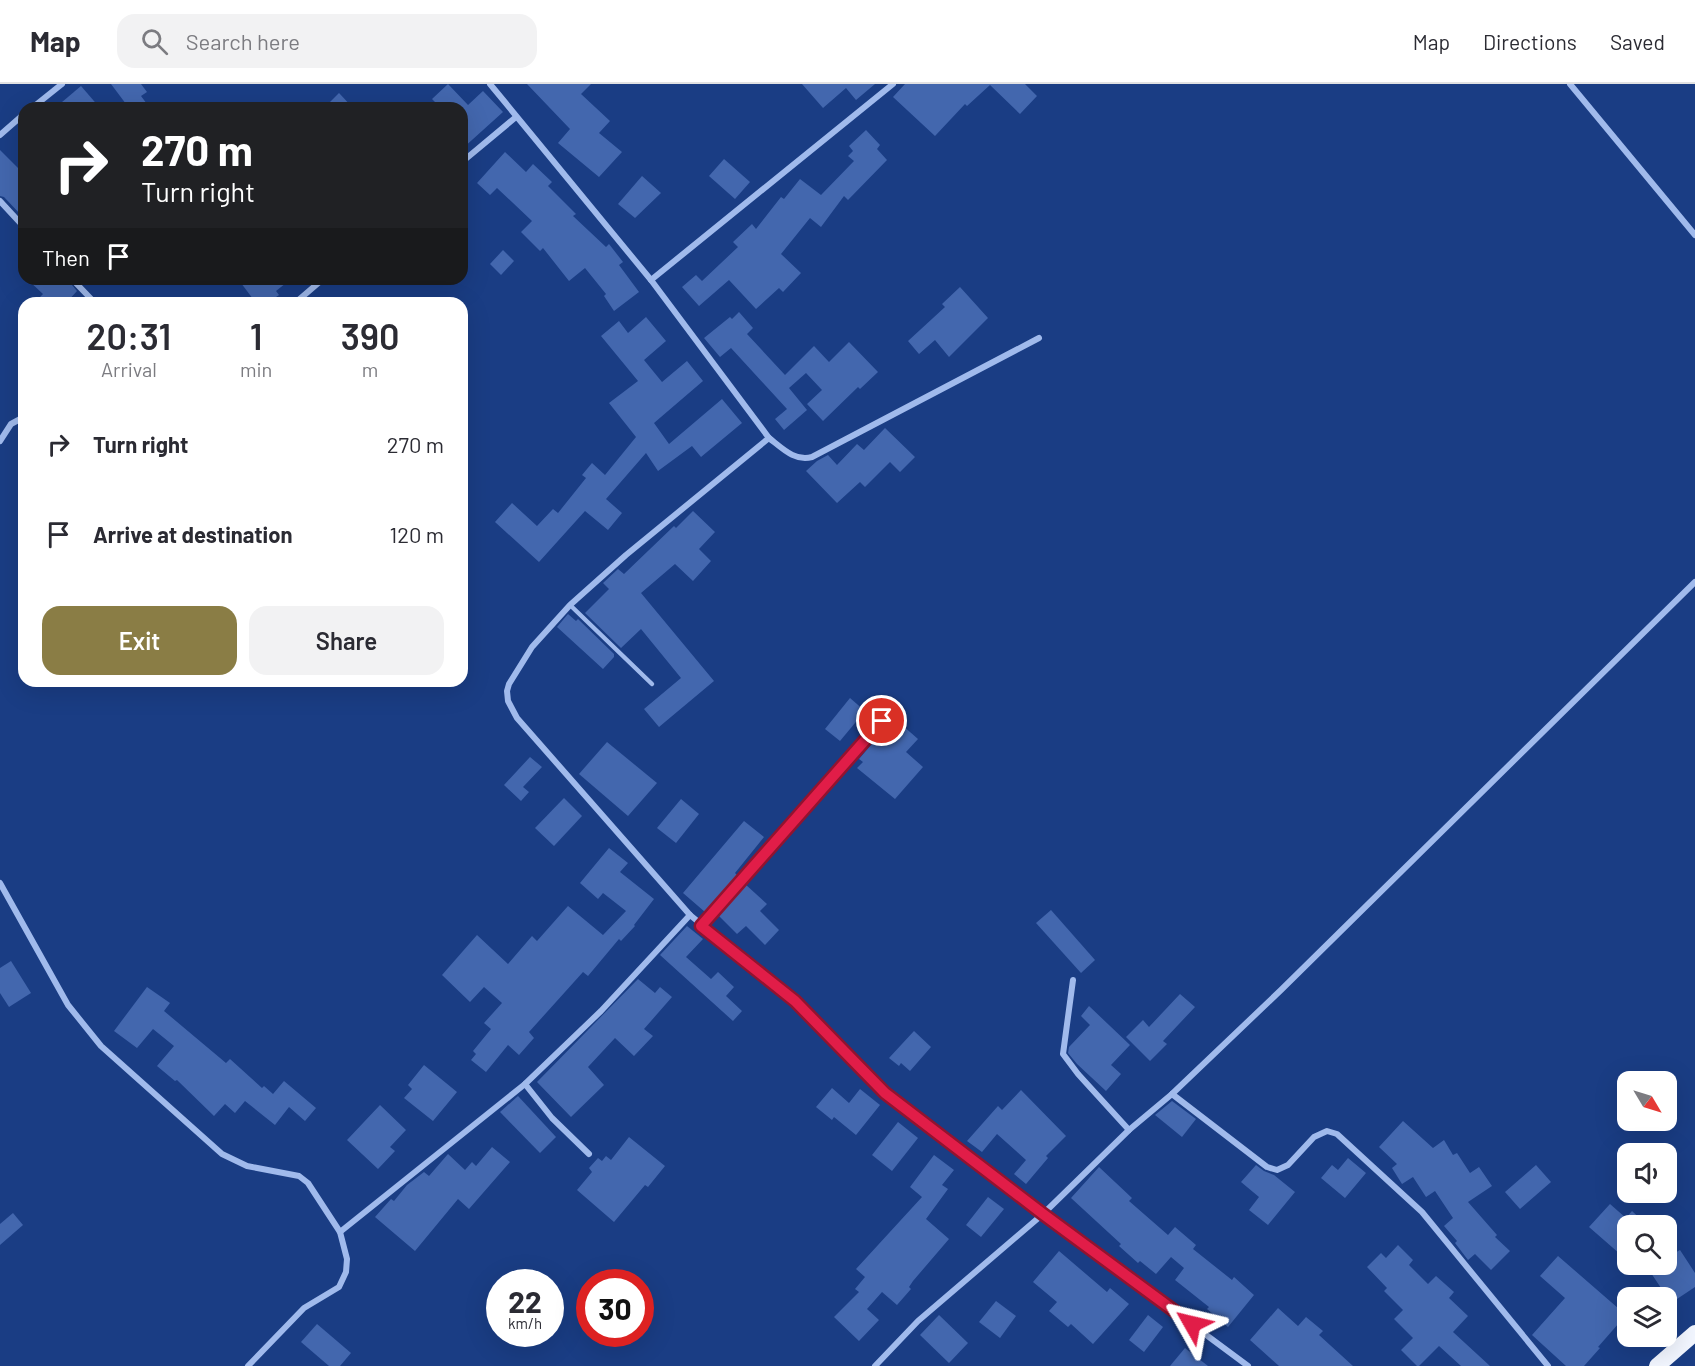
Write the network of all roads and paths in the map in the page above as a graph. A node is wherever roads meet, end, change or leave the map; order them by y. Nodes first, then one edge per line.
1 (62, 84) edge
2 (490, 84) edge
3 (893, 84) edge
4 (1570, 84) edge
5 (40, 102) edge
6 (516, 117) junction
7 (18, 119) edge
8 (0, 135) edge
9 (468, 157) edge
10 (0, 201) edge
11 (18, 220) edge
12 (1695, 235) edge
13 (651, 280) junction
14 (78, 285) edge
15 (316, 285) edge
16 (89, 297) edge
17 (302, 297) edge
18 (1039, 338) dead end
19 (18, 420) edge
20 (769, 438) junction
21 (0, 441) edge
22 (1695, 582) edge
23 (570, 605) junction
24 (652, 684) dead end
25 (882, 721) dead end
26 (0, 883) edge
27 (690, 915) junction
28 (701, 926) junction
29 (1073, 980) dead end
30 (525, 1084) junction
31 (1172, 1094) junction
32 (1129, 1130) junction
33 (589, 1154) dead end
34 (1043, 1214) junction
35 (340, 1232) junction
36 (1695, 1334) edge
37 (248, 1366) edge
38 (874, 1366) edge
39 (1248, 1366) edge
40 (1548, 1366) edge
41 (1657, 1366) edge

1 - 5 street
2 - 6 street
3 - 13 street
4 - 12 street
6 - 9 street
6 - 13 street
7 - 8 street
10 - 11 street
13 - 20 street
14 - 16 street
15 - 17 street
18 - 20 street
19 - 21 street
20 - 23 street
22 - 31 street
23 - 24 lane
23 - 27 street
25 - 28 street
26 - 35 street
27 - 28 street
27 - 30 street
28 - 34 street
29 - 32 street
30 - 33 street
30 - 35 street
31 - 32 street
31 - 40 street
32 - 34 street
34 - 38 street
34 - 39 street
35 - 37 street
36 - 41 highway

